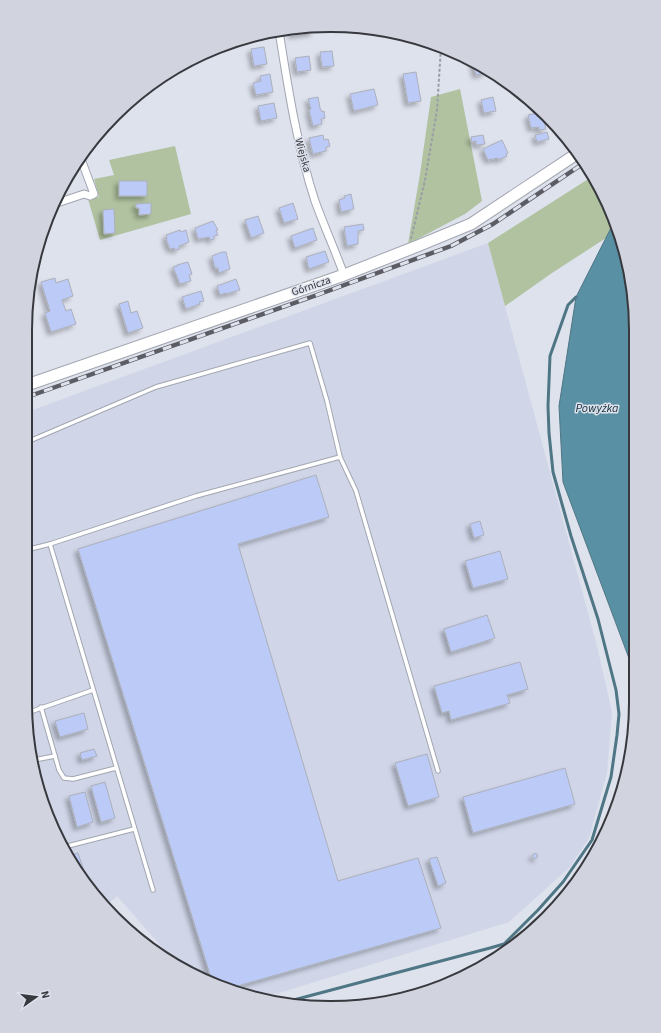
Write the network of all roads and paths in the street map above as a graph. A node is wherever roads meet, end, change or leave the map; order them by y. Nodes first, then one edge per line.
1 (280, 37) edge
2 (441, 53) edge
3 (573, 157) edge
4 (83, 164) edge
5 (61, 202) edge
6 (408, 250) junction
7 (344, 275) junction
8 (32, 383) edge
9 (32, 440) edge
10 (340, 457) junction
11 (50, 544) junction
12 (32, 548) edge
13 (93, 690) junction
14 (41, 707) junction
15 (32, 710) edge
16 (55, 756) junction
17 (38, 759) edge
18 (116, 768) junction
19 (438, 771) dead end
20 (134, 829) junction
21 (69, 846) edge
22 (153, 890) dead end

1 - 7 street, Wiejska
2 - 6 path
3 - 6 street, Górnicza
4 - 5 street
6 - 7 street, Górnicza
7 - 8 street, Górnicza
9 - 10 lane
10 - 11 lane
10 - 19 lane
11 - 12 lane
11 - 13 lane
13 - 14 lane
13 - 18 lane
14 - 15 lane
14 - 16 lane
16 - 17 lane
16 - 18 lane
18 - 20 lane
20 - 21 lane
20 - 22 lane

